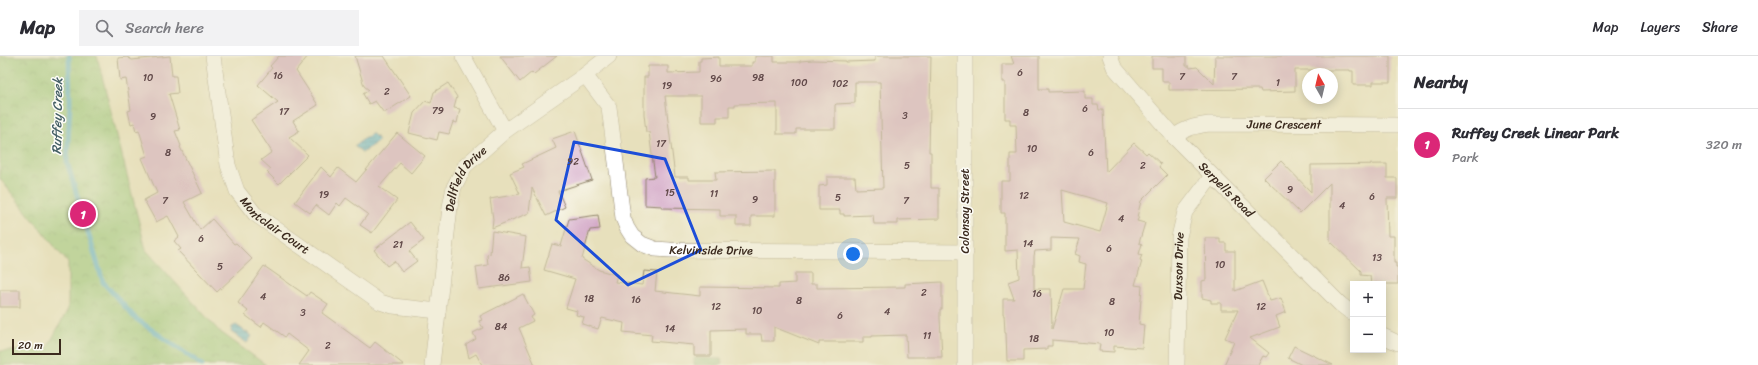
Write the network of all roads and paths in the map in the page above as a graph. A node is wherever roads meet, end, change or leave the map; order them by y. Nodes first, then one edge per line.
1 (213, 56) edge
2 (463, 56) edge
3 (609, 56) edge
4 (966, 56) edge
5 (1110, 56) edge
6 (585, 75) junction
7 (1398, 125) edge
8 (505, 131) junction
9 (1174, 137) junction
10 (1212, 176) junction
11 (966, 252) junction
12 (438, 311) junction
13 (1350, 312) edge
14 (1386, 337) edge
15 (1398, 343) edge
16 (432, 365) edge
17 (965, 365) edge
18 (1177, 365) edge

1 - 12 street, Montclair Court
2 - 8 street
3 - 6 street, Dellfield Drive
4 - 11 street, Colonsay Street
5 - 9 street, Serpells Road
6 - 8 street, Dellfield Drive
6 - 11 street, Kelvinside Drive
7 - 9 street, June Crescent
8 - 12 street, Dellfield Drive
9 - 10 street, Serpells Road
10 - 13 street, Serpells Road
10 - 18 street, Duxson Drive
11 - 17 street, Colonsay Street
12 - 16 street, Dellfield Drive
14 - 15 street

